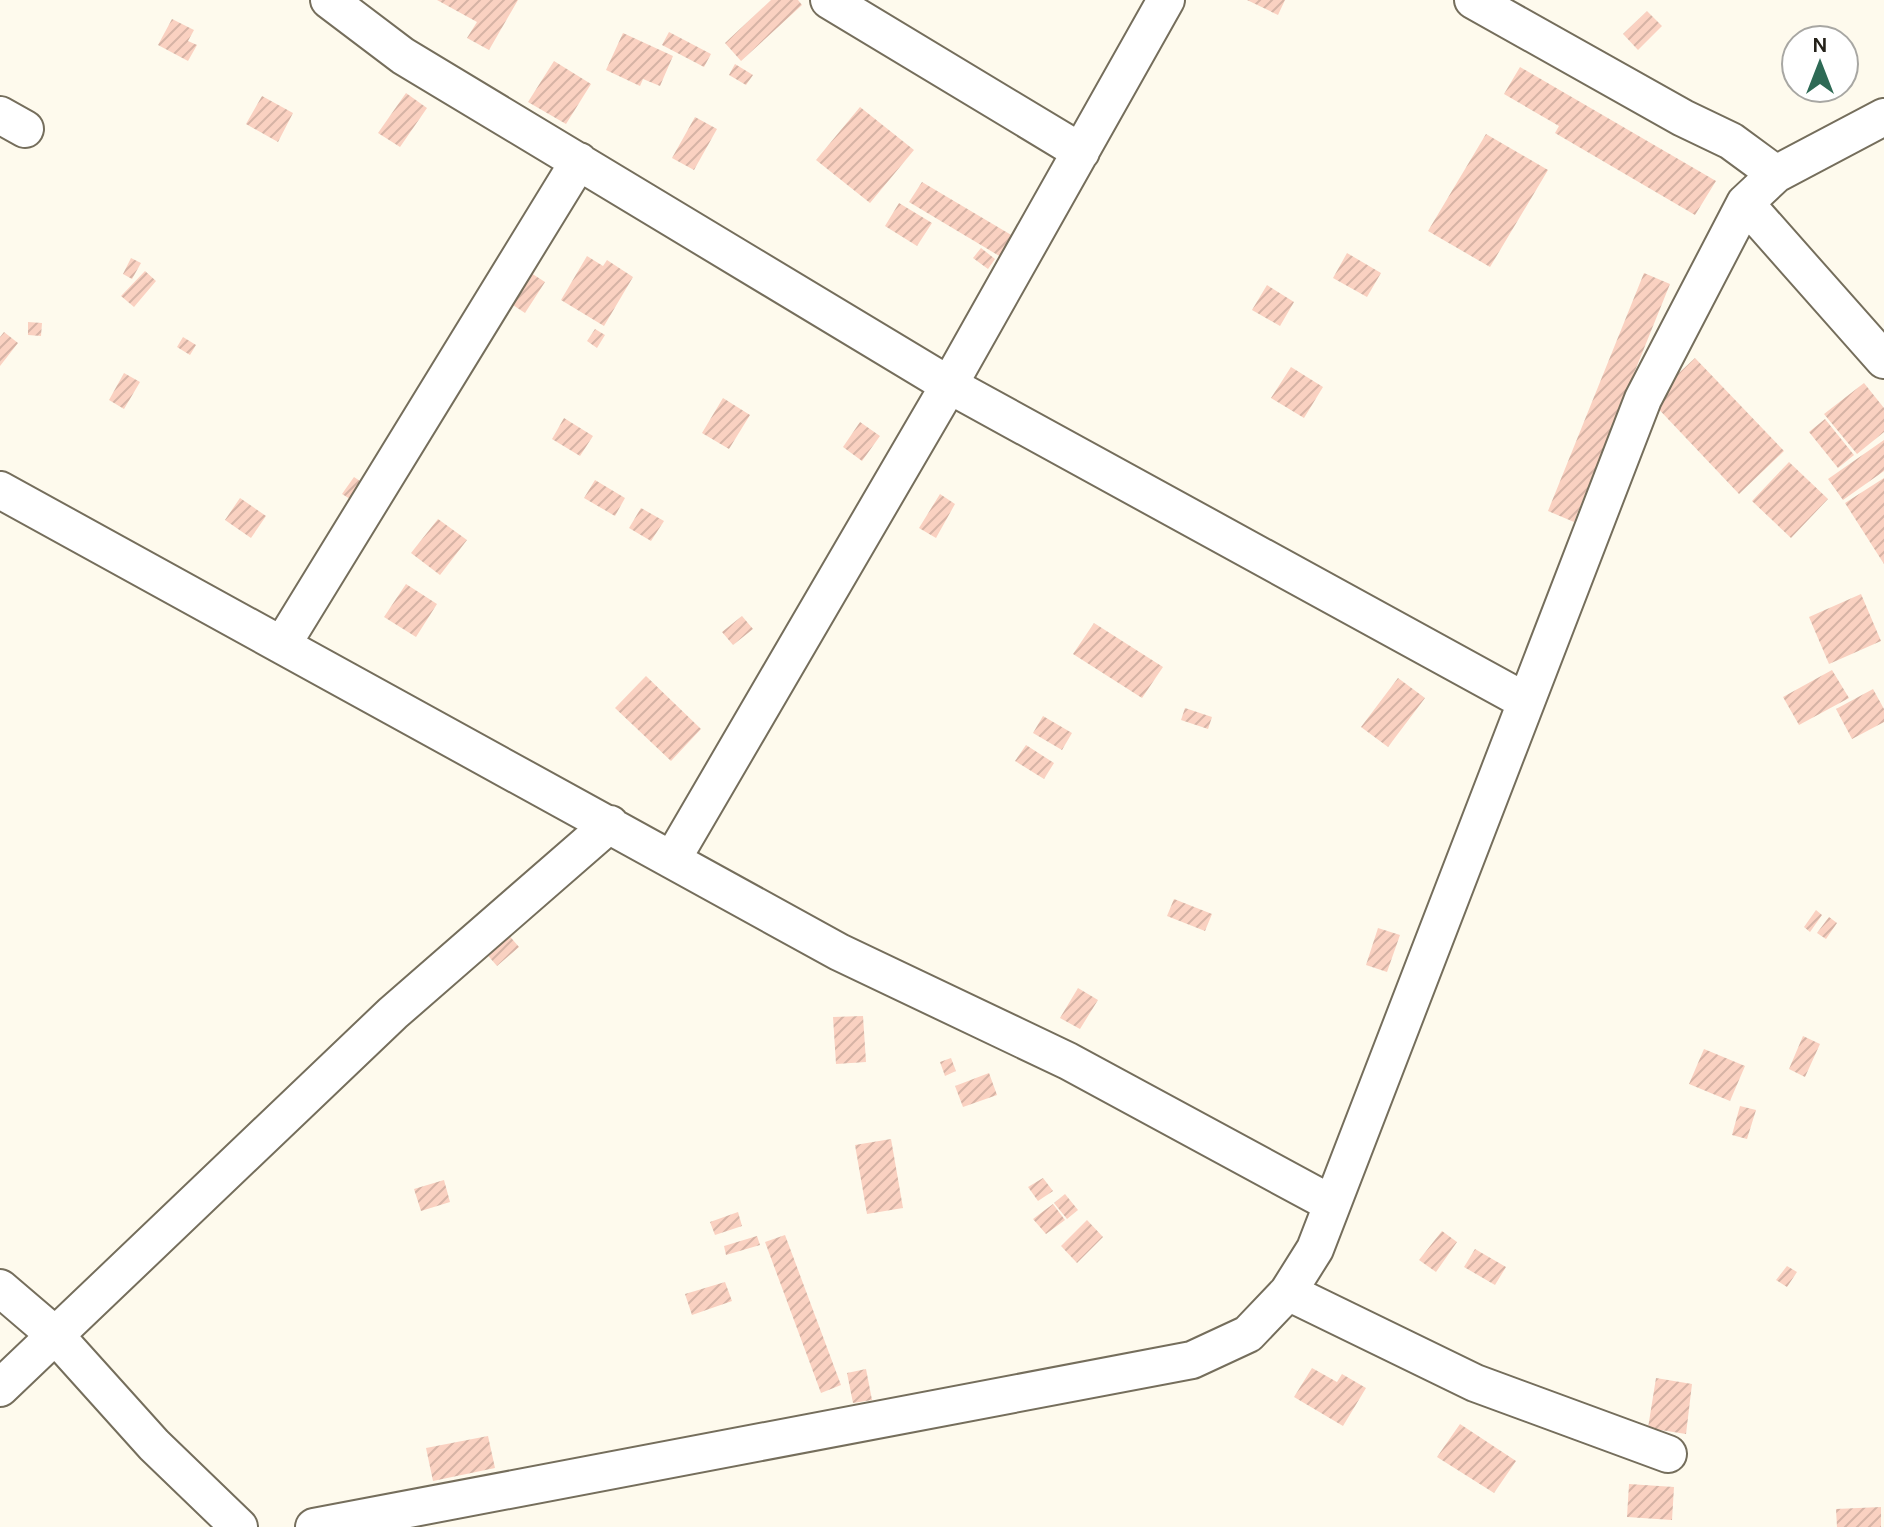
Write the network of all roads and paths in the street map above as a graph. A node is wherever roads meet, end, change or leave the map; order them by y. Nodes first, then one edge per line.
1 (329, 0) edge
2 (829, 0) edge
3 (1166, 0) edge
4 (1473, 0) edge
5 (1884, 117) edge
6 (1081, 152) junction
7 (579, 161) junction
8 (1776, 174) junction
9 (1745, 203) junction
10 (1884, 360) edge
11 (949, 385) junction
12 (0, 490) edge
13 (282, 645) junction
14 (1525, 701) junction
15 (610, 824) junction
16 (673, 858) junction
17 (1332, 1204) junction
18 (0, 1288) edge
19 (1288, 1292) junction
20 (55, 1335) junction
21 (0, 1388) edge
22 (1668, 1454) dead end
23 (239, 1527) edge
24 (314, 1527) edge

1 - 7 street
2 - 6 street
3 - 6 street
4 - 8 street
5 - 8 street
6 - 11 street
7 - 11 street
7 - 13 street
8 - 9 street
9 - 10 street
9 - 14 street
11 - 14 street
11 - 16 street
12 - 13 street
13 - 15 street
14 - 17 street
15 - 16 street
15 - 20 street
16 - 17 street
17 - 19 street
18 - 20 street
19 - 22 street
19 - 24 street
20 - 21 street
20 - 23 street

